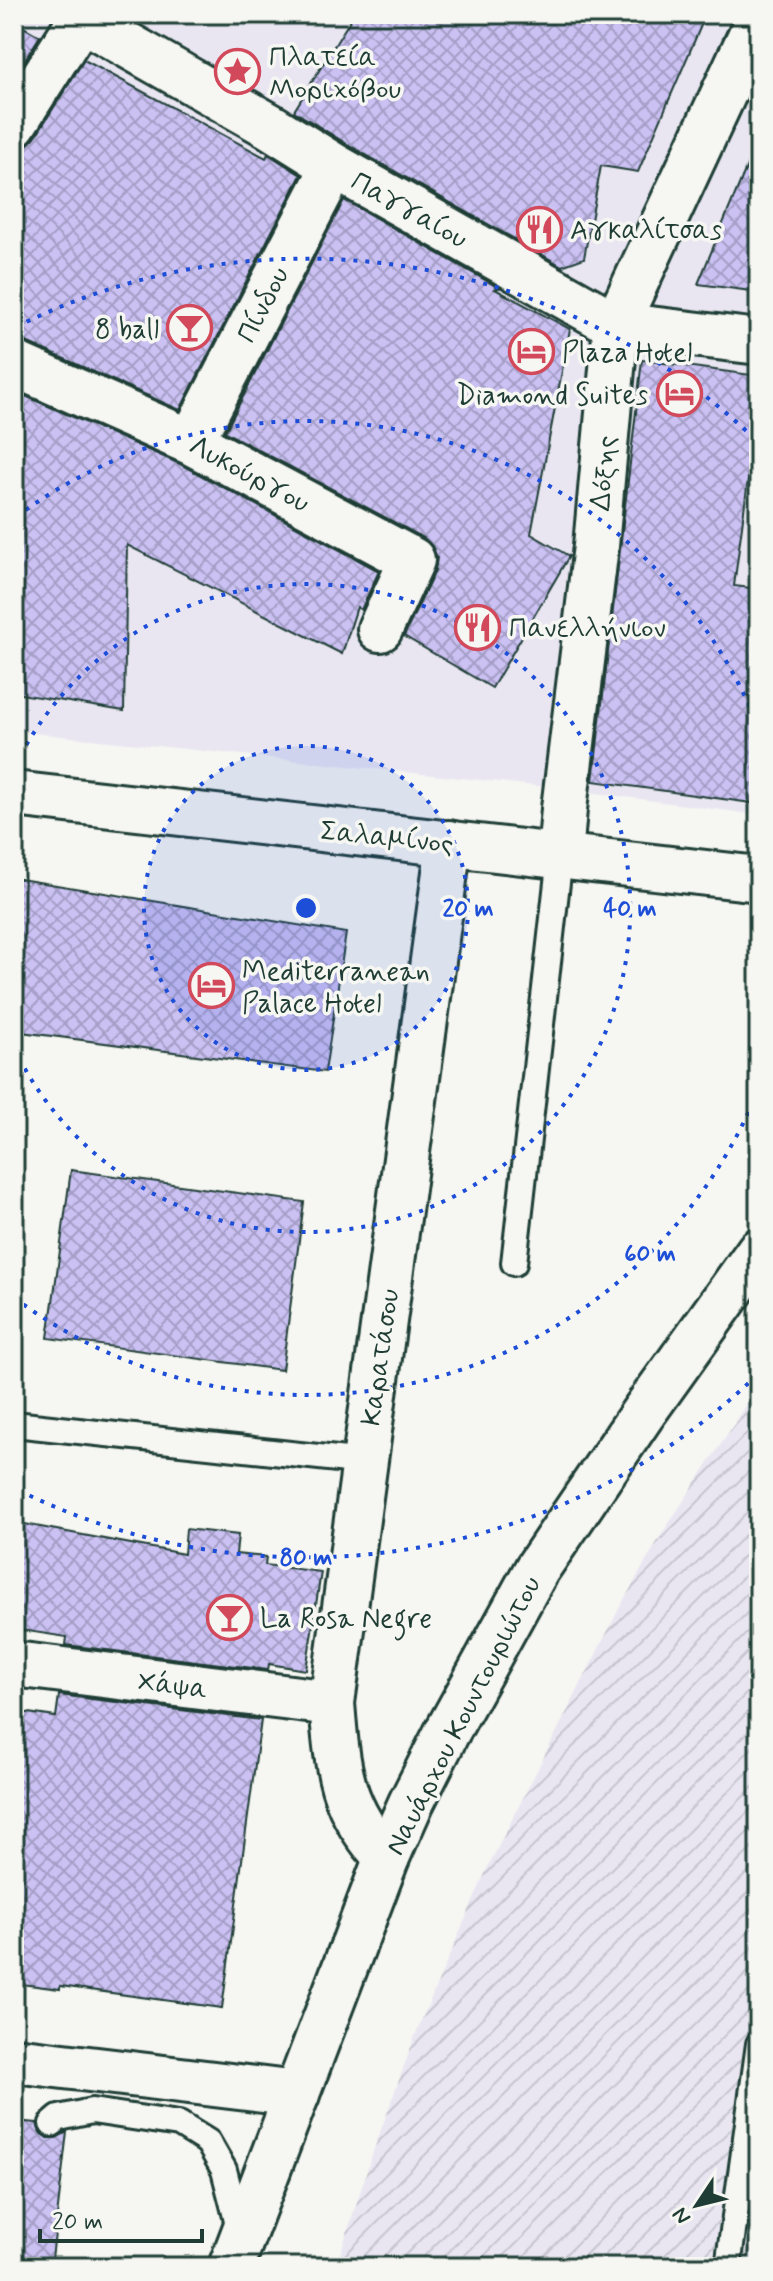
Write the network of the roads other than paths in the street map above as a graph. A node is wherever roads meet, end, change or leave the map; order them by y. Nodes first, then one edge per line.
1 (82, 16) edge
2 (752, 21) edge
3 (14, 124) edge
4 (334, 166) junction
5 (616, 325) junction
6 (759, 342) edge
7 (14, 364) edge
8 (191, 442) junction
9 (380, 629) dead end
10 (14, 794) edge
11 (449, 843) junction
12 (560, 856) junction
13 (759, 879) edge
14 (759, 1251) edge
15 (514, 1263) dead end
16 (759, 1289) edge
17 (715, 1313) junction
18 (14, 1424) edge
19 (365, 1462) junction
20 (14, 1664) edge
21 (332, 1703) junction
22 (387, 1857) junction
23 (759, 2044) edge
24 (14, 2060) edge
25 (297, 2094) junction
26 (52, 2124) dead end
27 (236, 2252) edge
28 (728, 2267) edge

1 - 3 street
1 - 4 street, Παγγαίου
2 - 5 street, Δόξης
4 - 5 street, Παγγαίου
4 - 8 street, Πίνδου
5 - 6 street, Παγγαίου
5 - 12 street, Δόξης
7 - 8 street, Λυκούργου
8 - 9 street, Λυκούργου
10 - 11 street, Σαλαμίνος
11 - 12 street, Σαλαμίνος
11 - 19 street, Καρατάσου
12 - 13 street, Σαλαμίνος
12 - 15 lane
14 - 17 street, Ναυάρχου Κουντουριώτου
16 - 17 lane
17 - 22 street, Ναυάρχου Κουντουριώτου
18 - 19 lane
19 - 21 street, Καρατάσου
20 - 21 street, Χάψα
21 - 22 street, Καρατάσου
22 - 25 street, Ναυάρχου Κουντουριώτου
23 - 28 lane
24 - 25 street
25 - 27 street, Ναυάρχου Κουντουριώτου
26 - 27 lane

